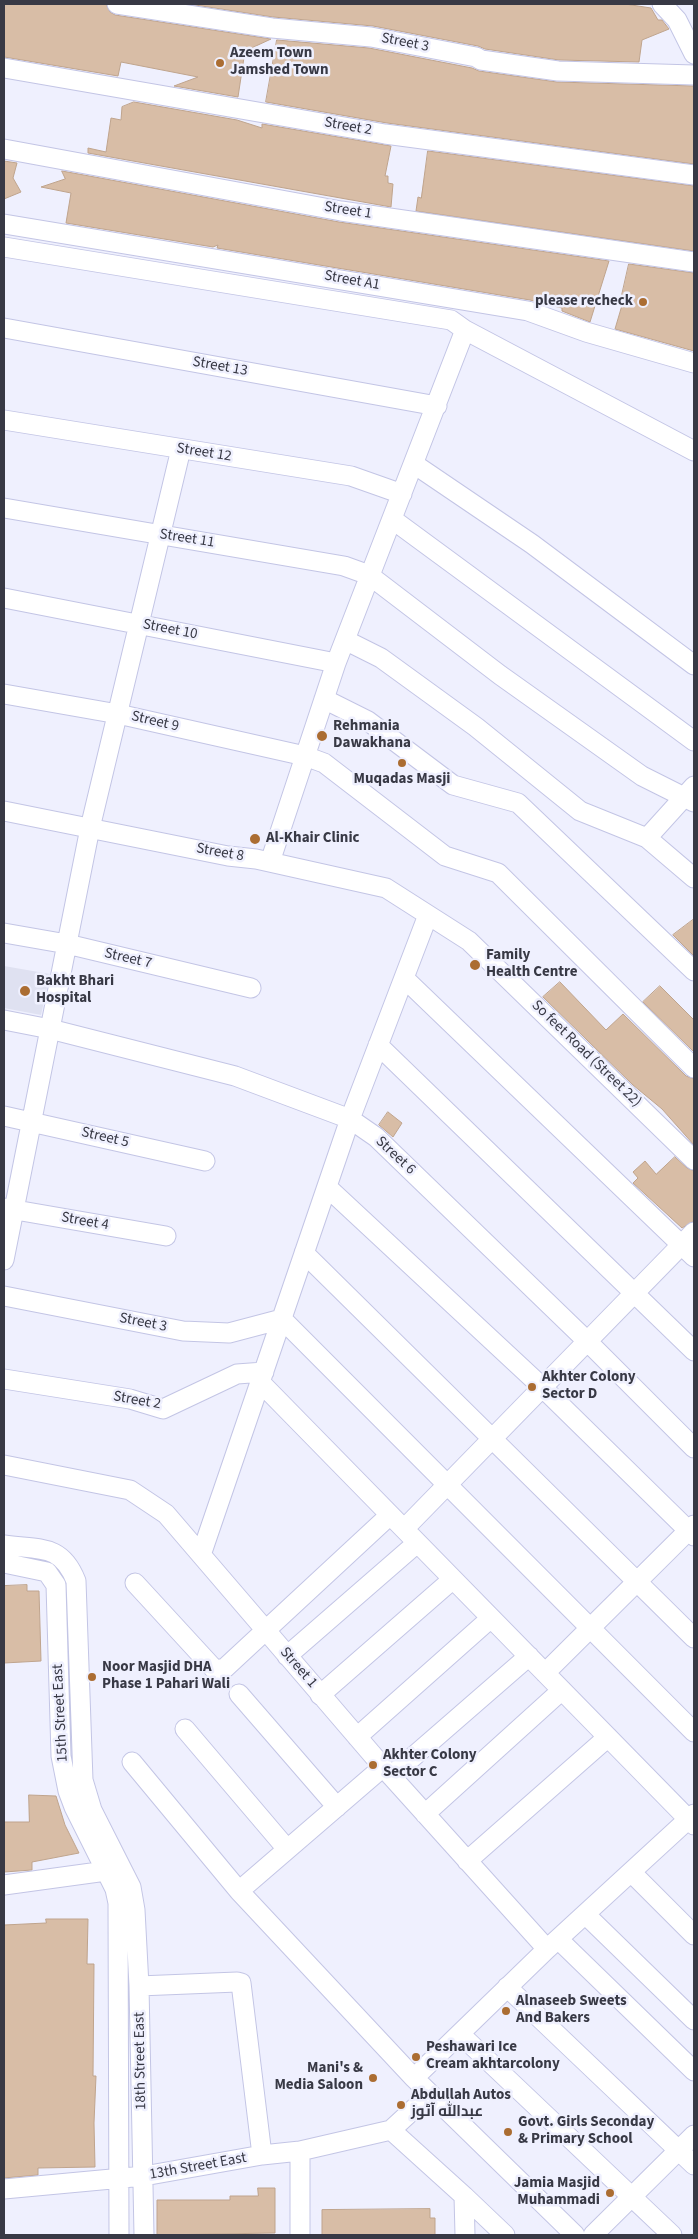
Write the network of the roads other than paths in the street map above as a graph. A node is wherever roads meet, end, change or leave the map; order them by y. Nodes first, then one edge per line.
1 (117, 4) edge
2 (662, 4) edge
3 (694, 54) edge
4 (4, 68) edge
5 (694, 75) edge
6 (4, 149) edge
7 (694, 175) edge
8 (4, 224) edge
9 (4, 247) edge
10 (694, 262) edge
11 (4, 328) edge
12 (465, 330) junction
13 (694, 363) edge
14 (437, 406) junction
15 (4, 420) edge
16 (181, 449) junction
17 (694, 451) edge
18 (414, 464) junction
19 (402, 494) junction
20 (4, 508) edge
21 (392, 519) junction
22 (160, 535) junction
23 (369, 575) junction
24 (4, 598) edge
25 (139, 624) junction
26 (345, 640) junction
27 (336, 664) junction
28 (694, 664) edge
29 (4, 694) edge
30 (324, 699) junction
31 (118, 714) junction
32 (694, 741) edge
33 (305, 756) junction
34 (691, 795) edge
35 (4, 811) edge
36 (90, 828) junction
37 (647, 838) junction
38 (270, 862) junction
39 (694, 878) edge
40 (428, 915) junction
41 (4, 933) edge
42 (67, 944) junction
43 (694, 972) edge
44 (404, 978) junction
45 (252, 988) dead end
46 (4, 1020) edge
47 (50, 1029) junction
48 (378, 1045) junction
49 (694, 1068) edge
50 (4, 1116) edge
51 (350, 1119) junction
52 (32, 1121) junction
53 (694, 1160) edge
54 (205, 1161) dead end
55 (327, 1187) junction
56 (9, 1209) edge
57 (166, 1236) dead end
58 (690, 1244) edge
59 (304, 1253) junction
60 (4, 1260) edge
61 (635, 1292) junction
62 (4, 1296) edge
63 (282, 1319) junction
64 (587, 1341) junction
65 (694, 1351) edge
66 (262, 1377) junction
67 (4, 1380) edge
68 (542, 1387) junction
69 (492, 1438) junction
70 (694, 1448) edge
71 (4, 1465) edge
72 (447, 1485) junction
73 (390, 1515) junction
74 (404, 1529) junction
75 (692, 1531) edge
76 (417, 1543) junction
77 (4, 1546) edge
78 (201, 1555) junction
79 (4, 1563) edge
80 (453, 1579) junction
81 (637, 1582) junction
82 (135, 1583) dead end
83 (491, 1618) junction
84 (590, 1628) junction
85 (266, 1631) junction
86 (694, 1638) edge
87 (287, 1656) junction
88 (529, 1656) junction
89 (545, 1673) junction
90 (562, 1690) junction
91 (238, 1694) dead end
92 (320, 1694) junction
93 (185, 1729) dead end
94 (694, 1732) edge
95 (357, 1736) junction
96 (608, 1737) junction
97 (132, 1762) dead end
98 (387, 1772) junction
99 (337, 1807) junction
100 (425, 1814) junction
101 (692, 1819) edge
102 (287, 1849) junction
103 (467, 1861) junction
104 (106, 1871) junction
105 (631, 1872) junction
106 (4, 1885) edge
107 (123, 1888) junction
108 (239, 1891) junction
109 (585, 1914) junction
110 (694, 1935) edge
111 (552, 1944) junction
112 (139, 1986) junction
113 (507, 1987) junction
114 (694, 2020) edge
115 (460, 2034) junction
116 (694, 2071) edge
117 (414, 2078) junction
118 (430, 2094) junction
119 (391, 2130) junction
120 (694, 2135) edge
121 (678, 2150) junction
122 (300, 2151) junction
123 (262, 2156) junction
124 (694, 2165) edge
125 (144, 2176) junction
126 (118, 2178) junction
127 (4, 2189) edge
128 (464, 2196) junction
129 (630, 2198) junction
130 (119, 2235) edge
131 (144, 2235) edge
132 (300, 2235) edge
133 (465, 2235) edge
134 (505, 2235) edge
135 (574, 2235) edge
136 (593, 2235) edge
137 (672, 2235) edge

1 - 5 street, Street 3
2 - 3 street
4 - 7 street, Street 2
6 - 10 street, Street 1
8 - 13 street, Street A1
9 - 12 street
11 - 14 street, Street 13
12 - 14 street
12 - 17 street
14 - 18 street
15 - 16 street, Street 12
16 - 19 street, Street 12
16 - 22 street
18 - 19 street
18 - 28 street
19 - 21 street
20 - 22 street, Street 11
21 - 23 street
21 - 32 street
22 - 23 street, Street 11
22 - 25 street
23 - 26 street
23 - 34 street, Street 11
24 - 25 street, Street 10
25 - 27 street, Street 10
25 - 31 street
26 - 27 street
26 - 37 street
27 - 30 street
29 - 31 street, Street 9
30 - 33 street
30 - 43 street
31 - 33 street, Street 9
31 - 36 street
33 - 38 street
33 - 49 street, Street 9
34 - 37 street
35 - 36 street, Street 8
36 - 38 street, Street 8
36 - 42 street
37 - 39 street
38 - 40 street, Street 8
40 - 44 street
40 - 53 street, So feet Road (Street 22)
41 - 42 street, Street 7
42 - 45 street, Street 7
42 - 47 street
44 - 48 street
44 - 58 street
46 - 47 street, Street 6
47 - 51 street, Street 6
47 - 52 street
48 - 51 street
48 - 61 street
50 - 52 street, Street 5
51 - 55 street
51 - 64 street, Street 6
52 - 54 street, Street 5
52 - 56 street
55 - 59 street
55 - 68 street
56 - 57 street, Street 4
56 - 60 street
58 - 61 street
59 - 63 street
59 - 69 street
61 - 64 street
61 - 65 street
62 - 63 street, Street 3
63 - 66 street
63 - 72 street
64 - 68 street
64 - 70 street, Street 6
66 - 67 street, Street 2
66 - 73 street
66 - 78 street
68 - 69 street
68 - 75 street
69 - 72 street
69 - 81 street
71 - 78 street, Street 1
72 - 74 street
72 - 84 street
73 - 74 street
73 - 85 street
74 - 76 street
75 - 81 street
76 - 80 street
76 - 87 street
77 - 107 street, 15th Street East
78 - 85 street, Street 1
79 - 104 street, 15th Street East
80 - 83 street
80 - 92 street
81 - 84 street
81 - 86 street
82 - 85 street
83 - 88 street
83 - 95 street
84 - 89 street
84 - 94 street
85 - 87 street, Street 1
87 - 92 street, Street 1
88 - 89 street
88 - 98 street
89 - 90 street
90 - 96 street
90 - 100 street
91 - 99 street
92 - 95 street, Street 1
93 - 102 street
95 - 98 street, Street 1
96 - 101 street
96 - 103 street
97 - 108 street
98 - 99 street
98 - 100 street, Street 1
99 - 102 street
100 - 103 street, Street 1
101 - 105 street
102 - 108 street
103 - 111 street, Street 1
104 - 106 street
104 - 107 street, 15th Street East
105 - 109 street
105 - 110 street
107 - 112 street, 18th Street East
107 - 126 street, 18th Street East
108 - 117 street
109 - 111 street
109 - 114 street
111 - 113 street
111 - 116 street, Street 1
112 - 123 street
112 - 125 street, 18th Street East
113 - 115 street
113 - 121 street
115 - 117 street
115 - 129 street
117 - 118 street
118 - 119 street
118 - 135 street
119 - 122 street, 13th Street East
119 - 128 street
120 - 121 street
121 - 124 street
121 - 129 street
122 - 123 street, 13th Street East
122 - 132 street
123 - 125 street, 13th Street East
125 - 126 street, 13th Street East
125 - 131 street, 18th Street East
126 - 127 street, 13th Street East
126 - 130 street, 18th Street East
128 - 133 street
128 - 134 street
129 - 136 street
129 - 137 street

